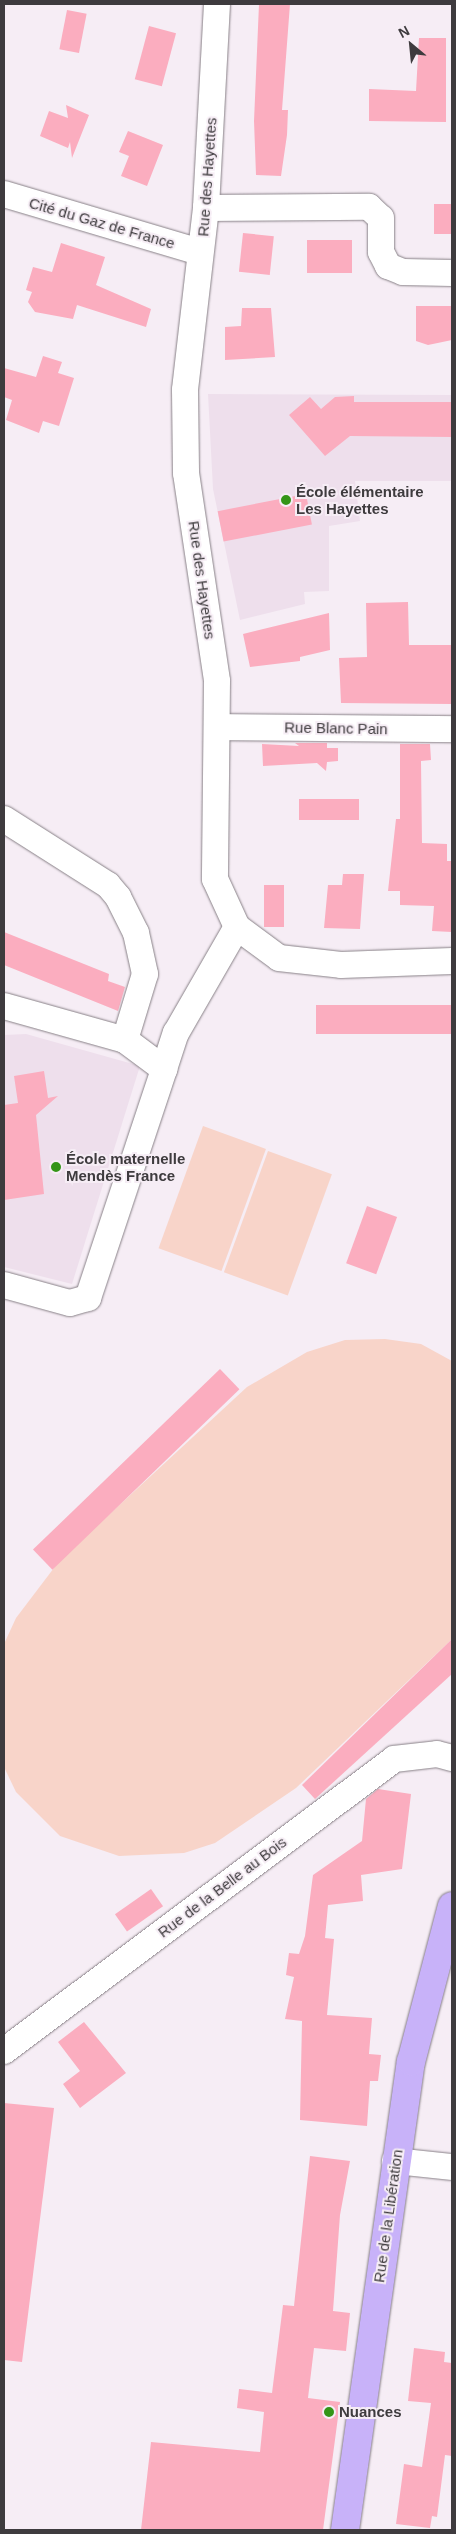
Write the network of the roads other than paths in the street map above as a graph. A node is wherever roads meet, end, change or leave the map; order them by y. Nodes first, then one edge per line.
1 (217, 4) edge
2 (4, 194) edge
3 (206, 208) junction
4 (200, 252) junction
5 (452, 273) edge
6 (219, 727) junction
7 (452, 729) edge
8 (4, 819) edge
9 (237, 927) junction
10 (452, 961) edge
11 (4, 1006) edge
12 (125, 1040) junction
13 (164, 1069) junction
14 (4, 1285) edge
15 (452, 1758) edge
16 (452, 1906) edge
17 (4, 2051) edge
18 (395, 2161) junction
19 (452, 2167) edge
20 (345, 2530) edge

1 - 3 street, Rue des Hayettes
2 - 4 street, Cité du Gaz de France
3 - 4 street, Rue des Hayettes
3 - 5 street
4 - 6 street, Rue des Hayettes
6 - 7 street, Rue Blanc Pain
6 - 9 street, Rue des Hayettes
8 - 12 street
9 - 10 street, Rue des Hayettes
9 - 13 street
11 - 12 street
12 - 13 street
13 - 14 street
15 - 17 street, Rue de la Belle au Bois
16 - 18 main road, Rue de la Libération
18 - 19 street
18 - 20 main road, Rue de la Libération

